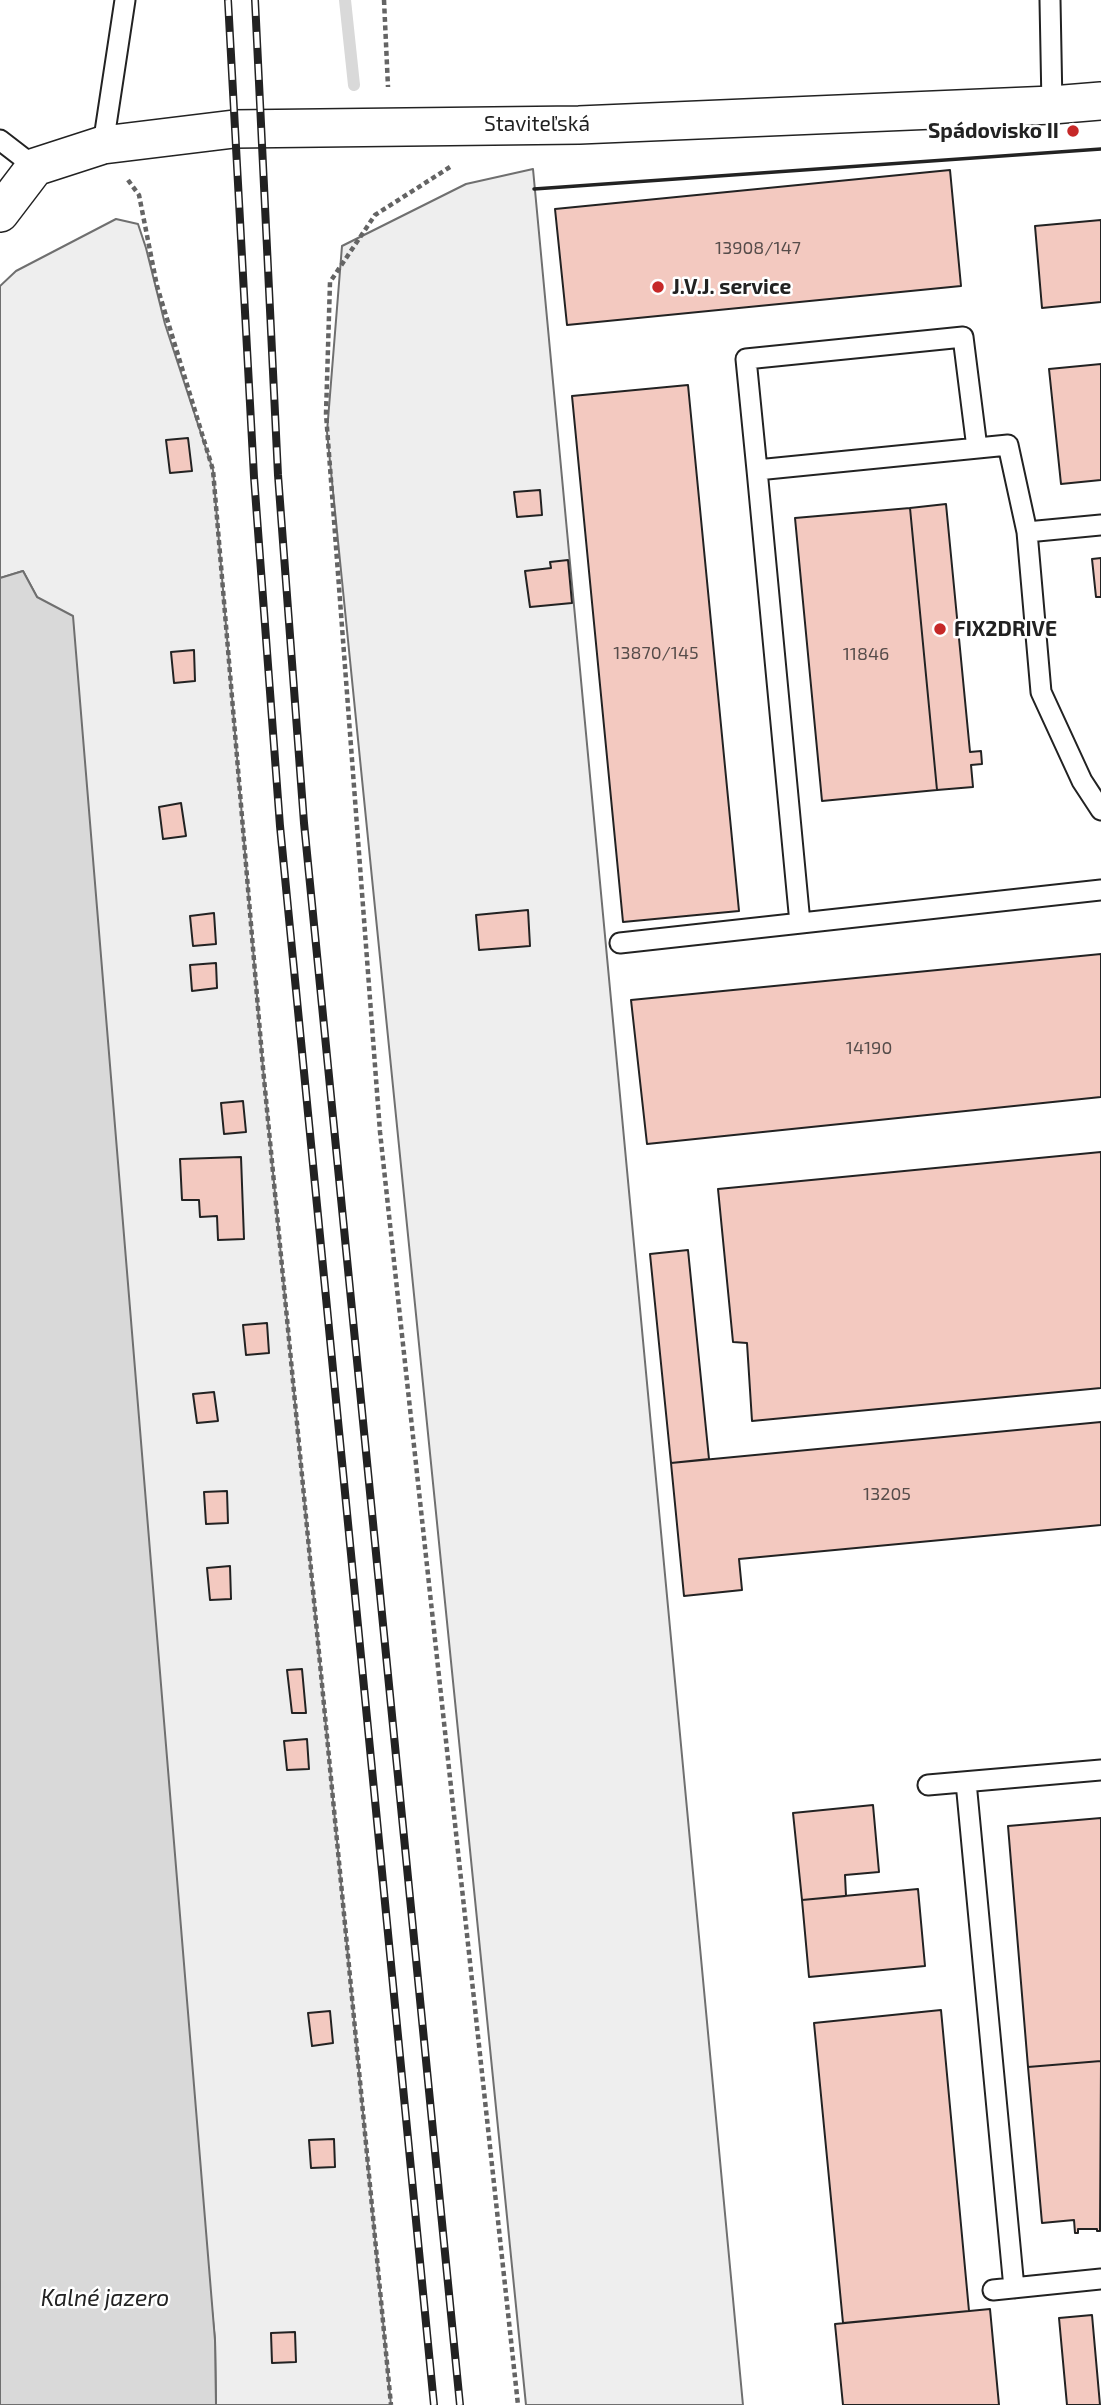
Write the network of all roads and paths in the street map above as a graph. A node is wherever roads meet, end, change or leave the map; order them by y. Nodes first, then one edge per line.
1 (125, 0) edge
2 (384, 0) edge
3 (1050, 0) edge
4 (1101, 101) edge
5 (1052, 105) junction
6 (389, 125) junction
7 (0, 140) edge
8 (103, 145) junction
9 (458, 162) dead end
10 (35, 167) junction
11 (0, 213) edge
12 (977, 448) junction
13 (757, 470) junction
14 (1101, 525) edge
15 (1027, 532) junction
16 (1101, 810) edge
17 (1101, 890) edge
18 (800, 923) junction
19 (620, 943) dead end
20 (1101, 1770) edge
21 (966, 1782) junction
22 (928, 1785) dead end
23 (1101, 2280) edge
24 (1014, 2288) junction
25 (993, 2290) dead end
26 (391, 2405) edge
27 (518, 2405) edge

1 - 8 lane
2 - 6 path
3 - 5 lane
4 - 5 street, Staviteľská
5 - 6 street, Staviteľská
6 - 8 street, Staviteľská
7 - 10 lane
8 - 10 street, Staviteľská
8 - 26 path
9 - 27 path
10 - 11 street
12 - 13 lane
12 - 13 lane
12 - 15 lane
13 - 18 lane
14 - 15 lane
15 - 16 lane
17 - 18 lane
18 - 19 lane
20 - 21 lane
21 - 22 lane
21 - 24 lane
23 - 24 lane
24 - 25 lane

